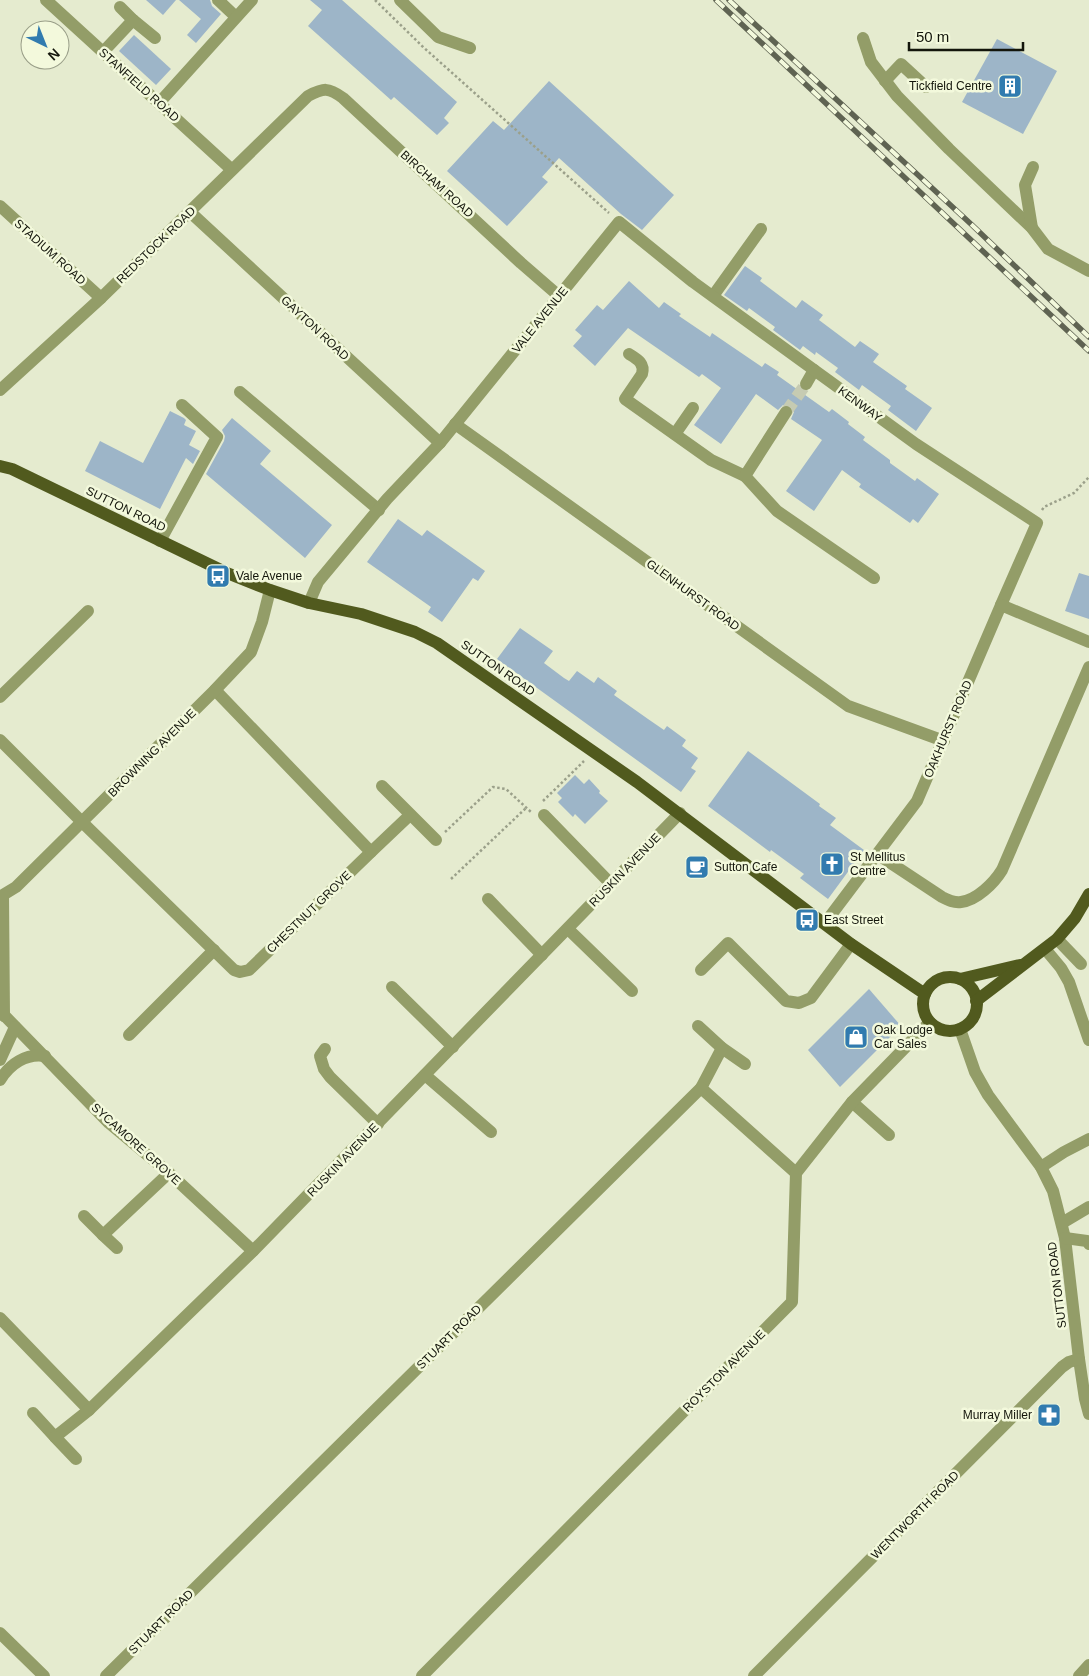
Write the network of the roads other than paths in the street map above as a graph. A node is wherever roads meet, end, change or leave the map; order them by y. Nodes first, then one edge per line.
1 (46, 0) edge
2 (218, 0) edge
3 (252, 0) edge
4 (400, 0) edge
5 (120, 7) dead end
6 (236, 17) junction
7 (133, 20) junction
8 (155, 38) dead end
9 (863, 38) dead end
10 (470, 48) dead end
11 (103, 52) junction
12 (885, 81) junction
13 (926, 87) dead end
14 (308, 96) joint
15 (159, 103) junction
16 (1032, 167) dead end
17 (231, 169) junction
18 (0, 206) edge
19 (190, 212) junction
20 (619, 222) joint
21 (1032, 228) junction
22 (761, 229) dead end
23 (1089, 271) edge
24 (560, 296) junction
25 (713, 296) junction
26 (101, 298) junction
27 (628, 354) dead end
28 (814, 370) junction
29 (806, 384) tunnel mouth
30 (0, 390) edge
31 (240, 392) dead end
32 (182, 405) dead end
33 (693, 408) dead end
34 (786, 412) tunnel mouth
35 (455, 424) junction
36 (675, 434) junction
37 (440, 444) junction
38 (0, 466) edge
39 (745, 476) junction
40 (379, 510) junction
41 (160, 540) junction
42 (874, 578) dead end
43 (270, 590) junction
44 (310, 602) junction
45 (1001, 605) junction
46 (88, 611) dead end
47 (1089, 642) edge
48 (1089, 667) edge
49 (215, 690) junction
50 (0, 697) edge
51 (0, 740) edge
52 (944, 741) junction
53 (382, 786) dead end
54 (538, 811) road end
55 (680, 813) junction
56 (410, 815) junction
57 (82, 822) junction
58 (436, 840) road end
59 (372, 852) junction
60 (877, 854) junction
61 (611, 884) junction
62 (1089, 894) edge
63 (2, 896) edge
64 (488, 899) dead end
65 (825, 923) junction
66 (568, 929) junction
67 (1057, 939) junction
68 (851, 944) junction
69 (214, 950) junction
70 (1046, 950) junction
71 (542, 955) junction
72 (1027, 963) junction
73 (1081, 964) dead end
74 (701, 970) dead end
75 (960, 979) junction
76 (392, 987) dead end
77 (632, 991) dead end
78 (925, 994) junction
79 (976, 1001) junction
80 (2, 1014) edge
81 (930, 1022) junction
82 (698, 1026) dead end
83 (15, 1027) junction
84 (960, 1029) junction
85 (129, 1034) dead end
86 (1089, 1040) edge
87 (453, 1047) junction
88 (722, 1048) junction
89 (325, 1049) dead end
90 (45, 1056) junction
91 (0, 1060) edge
92 (745, 1064) dead end
93 (425, 1075) junction
94 (0, 1080) edge
95 (701, 1088) junction
96 (852, 1102) junction
97 (378, 1124) junction
98 (491, 1132) dead end
99 (889, 1134) dead end
100 (1089, 1139) edge
101 (1041, 1167) junction
102 (169, 1173) junction
103 (796, 1173) junction
104 (1089, 1207) edge
105 (84, 1216) dead end
106 (1062, 1223) junction
107 (103, 1235) junction
108 (1065, 1238) junction
109 (1089, 1244) edge
110 (117, 1248) dead end
111 (253, 1251) junction
112 (0, 1318) edge
113 (1079, 1359) junction
114 (89, 1410) junction
115 (33, 1413) dead end
116 (1089, 1414) edge
117 (54, 1437) junction
118 (76, 1459) dead end
119 (0, 1633) edge
120 (1089, 1665) edge
121 (44, 1676) edge
122 (106, 1676) edge
123 (422, 1676) edge
124 (754, 1676) edge
125 (1079, 1676) edge

1 - 11 street, STANFIELD ROAD
2 - 6 street
3 - 6 street
4 - 10 street
5 - 7 street
6 - 15 street
7 - 8 street
7 - 11 street
9 - 12 street
11 - 15 street, STANFIELD ROAD
12 - 13 street
12 - 21 street
14 - 17 street, REDSTOCK ROAD
14 - 24 street, BIRCHAM ROAD
15 - 17 street, STANFIELD ROAD
16 - 21 street
17 - 19 street, REDSTOCK ROAD
18 - 26 street, STADIUM ROAD
19 - 26 street, REDSTOCK ROAD
19 - 37 street, GAYTON ROAD
20 - 24 street, VALE AVENUE
20 - 25 street, KENWAY
21 - 23 street
22 - 25 street
24 - 35 street, VALE AVENUE
25 - 28 street, KENWAY
26 - 30 street, REDSTOCK ROAD
27 - 36 street
28 - 29 street
28 - 45 street, KENWAY
31 - 40 street
32 - 41 street
33 - 36 street
34 - 39 street
35 - 37 street, VALE AVENUE
35 - 52 street, GLENHURST ROAD
36 - 39 street
37 - 40 street, VALE AVENUE
38 - 41 main road, SUTTON ROAD
39 - 42 street
40 - 44 street, VALE AVENUE
41 - 43 main road, SUTTON ROAD
43 - 44 main road, SUTTON ROAD
43 - 49 street, BROWNING AVENUE
44 - 55 main road, SUTTON ROAD
45 - 47 street
45 - 52 street, OAKHURST ROAD
46 - 50 street
48 - 60 street
49 - 57 street, BROWNING AVENUE
49 - 59 street
51 - 57 street, CHESTNUT GROVE
52 - 60 street, OAKHURST ROAD
53 - 56 street
54 - 61 street
55 - 61 street, RUSKIN AVENUE
55 - 65 main road, SUTTON ROAD
56 - 58 street
56 - 59 street, CHESTNUT GROVE
57 - 63 street, BROWNING AVENUE
57 - 69 street, CHESTNUT GROVE
59 - 69 street, CHESTNUT GROVE
60 - 65 street, OAKHURST ROAD
61 - 66 street, RUSKIN AVENUE
62 - 67 main road
63 - 80 street, BROWNING AVENUE
64 - 71 street
65 - 68 main road, SUTTON ROAD
66 - 71 street, RUSKIN AVENUE
66 - 77 street
67 - 70 main road
67 - 73 street
68 - 74 street
68 - 78 main road, SUTTON ROAD
69 - 85 street
70 - 72 main road
70 - 86 street
71 - 87 street, RUSKIN AVENUE
72 - 75 main road
72 - 79 main road
75 - 78 main road
75 - 79 main road
76 - 87 street
78 - 81 main road
79 - 84 main road
80 - 83 street, SYCAMORE GROVE
81 - 84 main road
81 - 96 street
82 - 88 street
83 - 90 street, SYCAMORE GROVE
83 - 91 street
84 - 101 street, SUTTON ROAD
87 - 93 street, RUSKIN AVENUE
88 - 92 street
88 - 95 street, STUART ROAD
89 - 97 street
90 - 94 street
90 - 102 street, SYCAMORE GROVE
93 - 97 street, RUSKIN AVENUE
93 - 98 street
95 - 103 street
95 - 122 street, STUART ROAD
96 - 99 street
96 - 103 street
97 - 111 street, RUSKIN AVENUE
100 - 101 street
101 - 106 street, SUTTON ROAD
102 - 107 street
102 - 111 street, SYCAMORE GROVE
103 - 123 street, ROYSTON AVENUE
104 - 106 street
105 - 107 street
106 - 108 street, SUTTON ROAD
107 - 110 street
108 - 109 street
108 - 113 street, SUTTON ROAD
111 - 114 street, RUSKIN AVENUE
112 - 114 street
113 - 116 street, SUTTON ROAD
113 - 124 street, WENTWORTH ROAD
114 - 117 street, RUSKIN AVENUE
115 - 117 street
117 - 118 street
119 - 121 street
120 - 125 street

